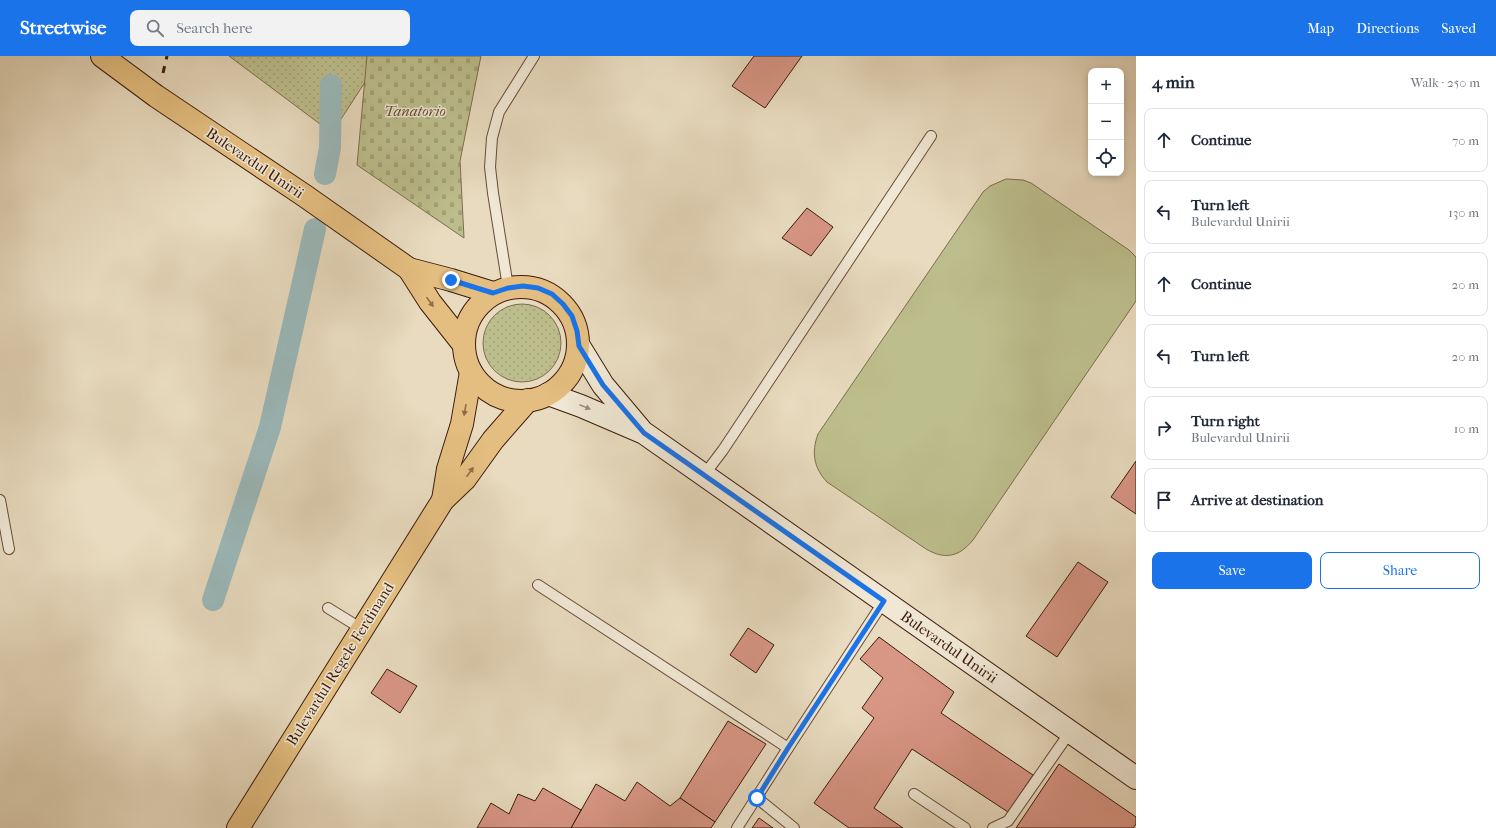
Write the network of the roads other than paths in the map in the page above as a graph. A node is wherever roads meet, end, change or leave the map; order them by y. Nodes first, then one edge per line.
1 (102, 56) edge
2 (534, 56) edge
3 (931, 136) dead end
4 (408, 269) junction
5 (500, 290) junction
6 (464, 345) junction
7 (579, 346) junction
8 (471, 372) junction
9 (538, 397) junction
10 (644, 433) junction
11 (704, 475) junction
12 (0, 500) edge
13 (443, 500) junction
14 (9, 549) dead end
15 (538, 585) dead end
16 (884, 601) junction
17 (328, 608) dead end
18 (362, 629) junction
19 (1070, 732) junction
20 (788, 748) junction
21 (1136, 778) edge
22 (914, 794) dead end
23 (757, 798) junction
24 (238, 828) edge
25 (737, 828) edge
26 (794, 828) edge
27 (965, 828) edge
28 (993, 828) edge

1 - 4 main road, Bulevardul Unirii
2 - 5 lane
3 - 11 lane
4 - 5 main road, Bulevardul Unirii
4 -> 6 main road, Bulevardul Unirii
5 - 6 main road
5 - 7 main road
6 - 8 main road
7 - 9 main road
7 - 10 main road, Bulevardul Unirii
8 - 9 main road
8 -> 13 main road, Bulevardul Regele Ferdinand
9 -> 10 main road, Bulevardul Unirii
13 -> 9 main road, Bulevardul Regele Ferdinand
10 - 11 main road, Bulevardul Unirii
11 - 16 main road, Bulevardul Unirii
12 - 14 lane
13 - 18 main road, Bulevardul Regele Ferdinand
15 - 20 lane
16 - 19 main road, Bulevardul Unirii
16 - 20 lane
17 - 18 lane
18 - 24 main road, Bulevardul Regele Ferdinand
19 - 21 main road, Bulevardul Unirii
19 - 28 lane
20 - 23 lane
22 - 27 lane
23 - 25 lane
23 - 26 lane

